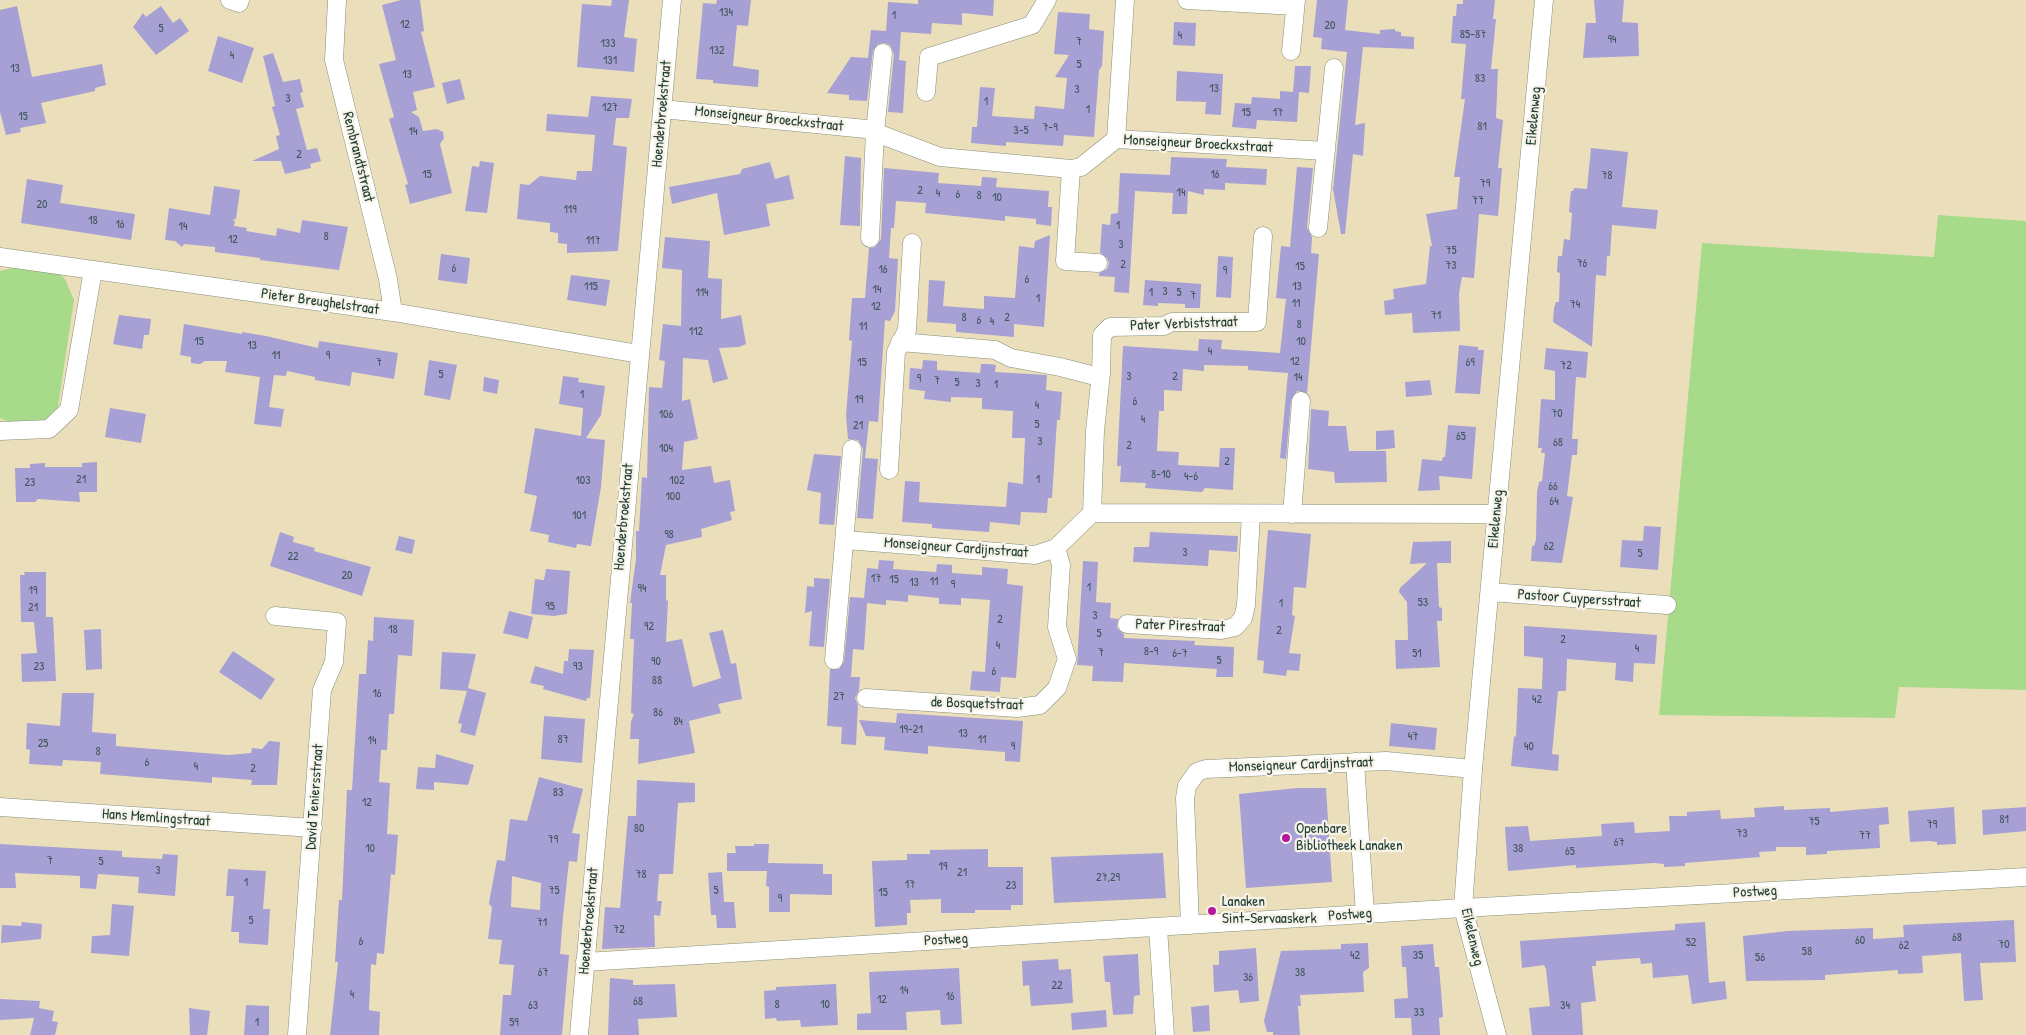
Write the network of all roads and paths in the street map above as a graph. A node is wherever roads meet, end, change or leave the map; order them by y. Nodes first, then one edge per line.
1 (230, 0) edge
2 (240, 0) edge
3 (337, 0) edge
4 (672, 0) edge
5 (1047, 0) edge
6 (1125, 0) edge
7 (1187, 0) edge
8 (1544, 0) edge
9 (1296, 3) edge
10 (1291, 51) dead end
11 (883, 53) dead end
12 (1334, 68) dead end
13 (926, 92) dead end
14 (662, 109) junction
15 (875, 132) junction
16 (1116, 139) junction
17 (1326, 151) junction
18 (1071, 169) junction
19 (1318, 228) dead end
20 (1263, 236) dead end
21 (870, 238) dead end
22 (912, 242) dead end
23 (0, 257) edge
24 (1098, 263) dead end
25 (93, 270) junction
26 (394, 312) junction
27 (900, 342) junction
28 (639, 354) junction
29 (1098, 377) junction
30 (1301, 401) dead end
31 (0, 431) edge
32 (852, 449) dead end
33 (889, 470) dead end
34 (1092, 513) junction
35 (1251, 514) junction
36 (1292, 514) junction
37 (1497, 514) junction
38 (846, 540) junction
39 (1056, 548) junction
40 (1490, 592) junction
41 (1668, 605) dead end
42 (275, 616) dead end
43 (1127, 624) dead end
44 (834, 660) dead end
45 (866, 698) dead end
46 (1355, 762) junction
47 (1473, 770) junction
48 (0, 807) edge
49 (313, 828) junction
50 (2026, 877) edge
51 (1463, 908) junction
52 (1365, 914) junction
53 (1190, 925) junction
54 (1158, 927) junction
55 (585, 962) junction
56 (297, 1035) edge
57 (579, 1035) edge
58 (1165, 1035) edge
59 (1497, 1035) edge

1 - 2 street
3 - 26 street, Rembrandtstraat
4 - 14 street, Hoenderbroekstraat
5 - 13 street
6 - 16 street
7 - 9 street
8 - 37 street, Eikelenweg
9 - 10 street
11 - 15 street
12 - 17 street
14 - 15 street, Monseigneur Broeckxstraat
14 - 28 street, Hoenderbroekstraat
15 - 18 street, Monseigneur Broeckxstraat
15 - 21 street
16 - 17 street, Monseigneur Broeckxstraat
16 - 18 street, Monseigneur Broeckxstraat
17 - 19 street
18 - 24 street
20 - 29 street, Pater Verbiststraat
22 - 27 street
23 - 25 street, Pieter Breughelstraat
25 - 26 street, Pieter Breughelstraat
25 - 31 street
26 - 28 street, Pieter Breughelstraat
27 - 29 street
27 - 33 street
28 - 55 street, Hoenderbroekstraat
29 - 34 street
30 - 36 street
32 - 38 street
34 - 35 street
34 - 39 street, Monseigneur Cardijnstraat
35 - 36 street
35 - 43 street, Pater Pirestraat
36 - 37 street
37 - 40 street, Eikelenweg
38 - 39 street, Monseigneur Cardijnstraat
38 - 44 street
39 - 45 street, de Bosquetstraat
40 - 41 street, Pastoor Cuypersstraat
40 - 47 street, Eikelenweg
42 - 49 street, David Teniersstraat
46 - 47 street, Monseigneur Cardijnstraat
46 - 52 street
46 - 53 street, Monseigneur Cardijnstraat
47 - 51 street, Eikelenweg
48 - 49 street, Hans Memlingstraat
49 - 56 street, David Teniersstraat
50 - 51 street, Postweg
51 - 52 street, Postweg
51 - 59 street, Eikelenweg
52 - 53 street, Postweg
53 - 54 street, Postweg
54 - 55 street, Postweg
54 - 58 street
55 - 57 street, Hoenderbroekstraat

